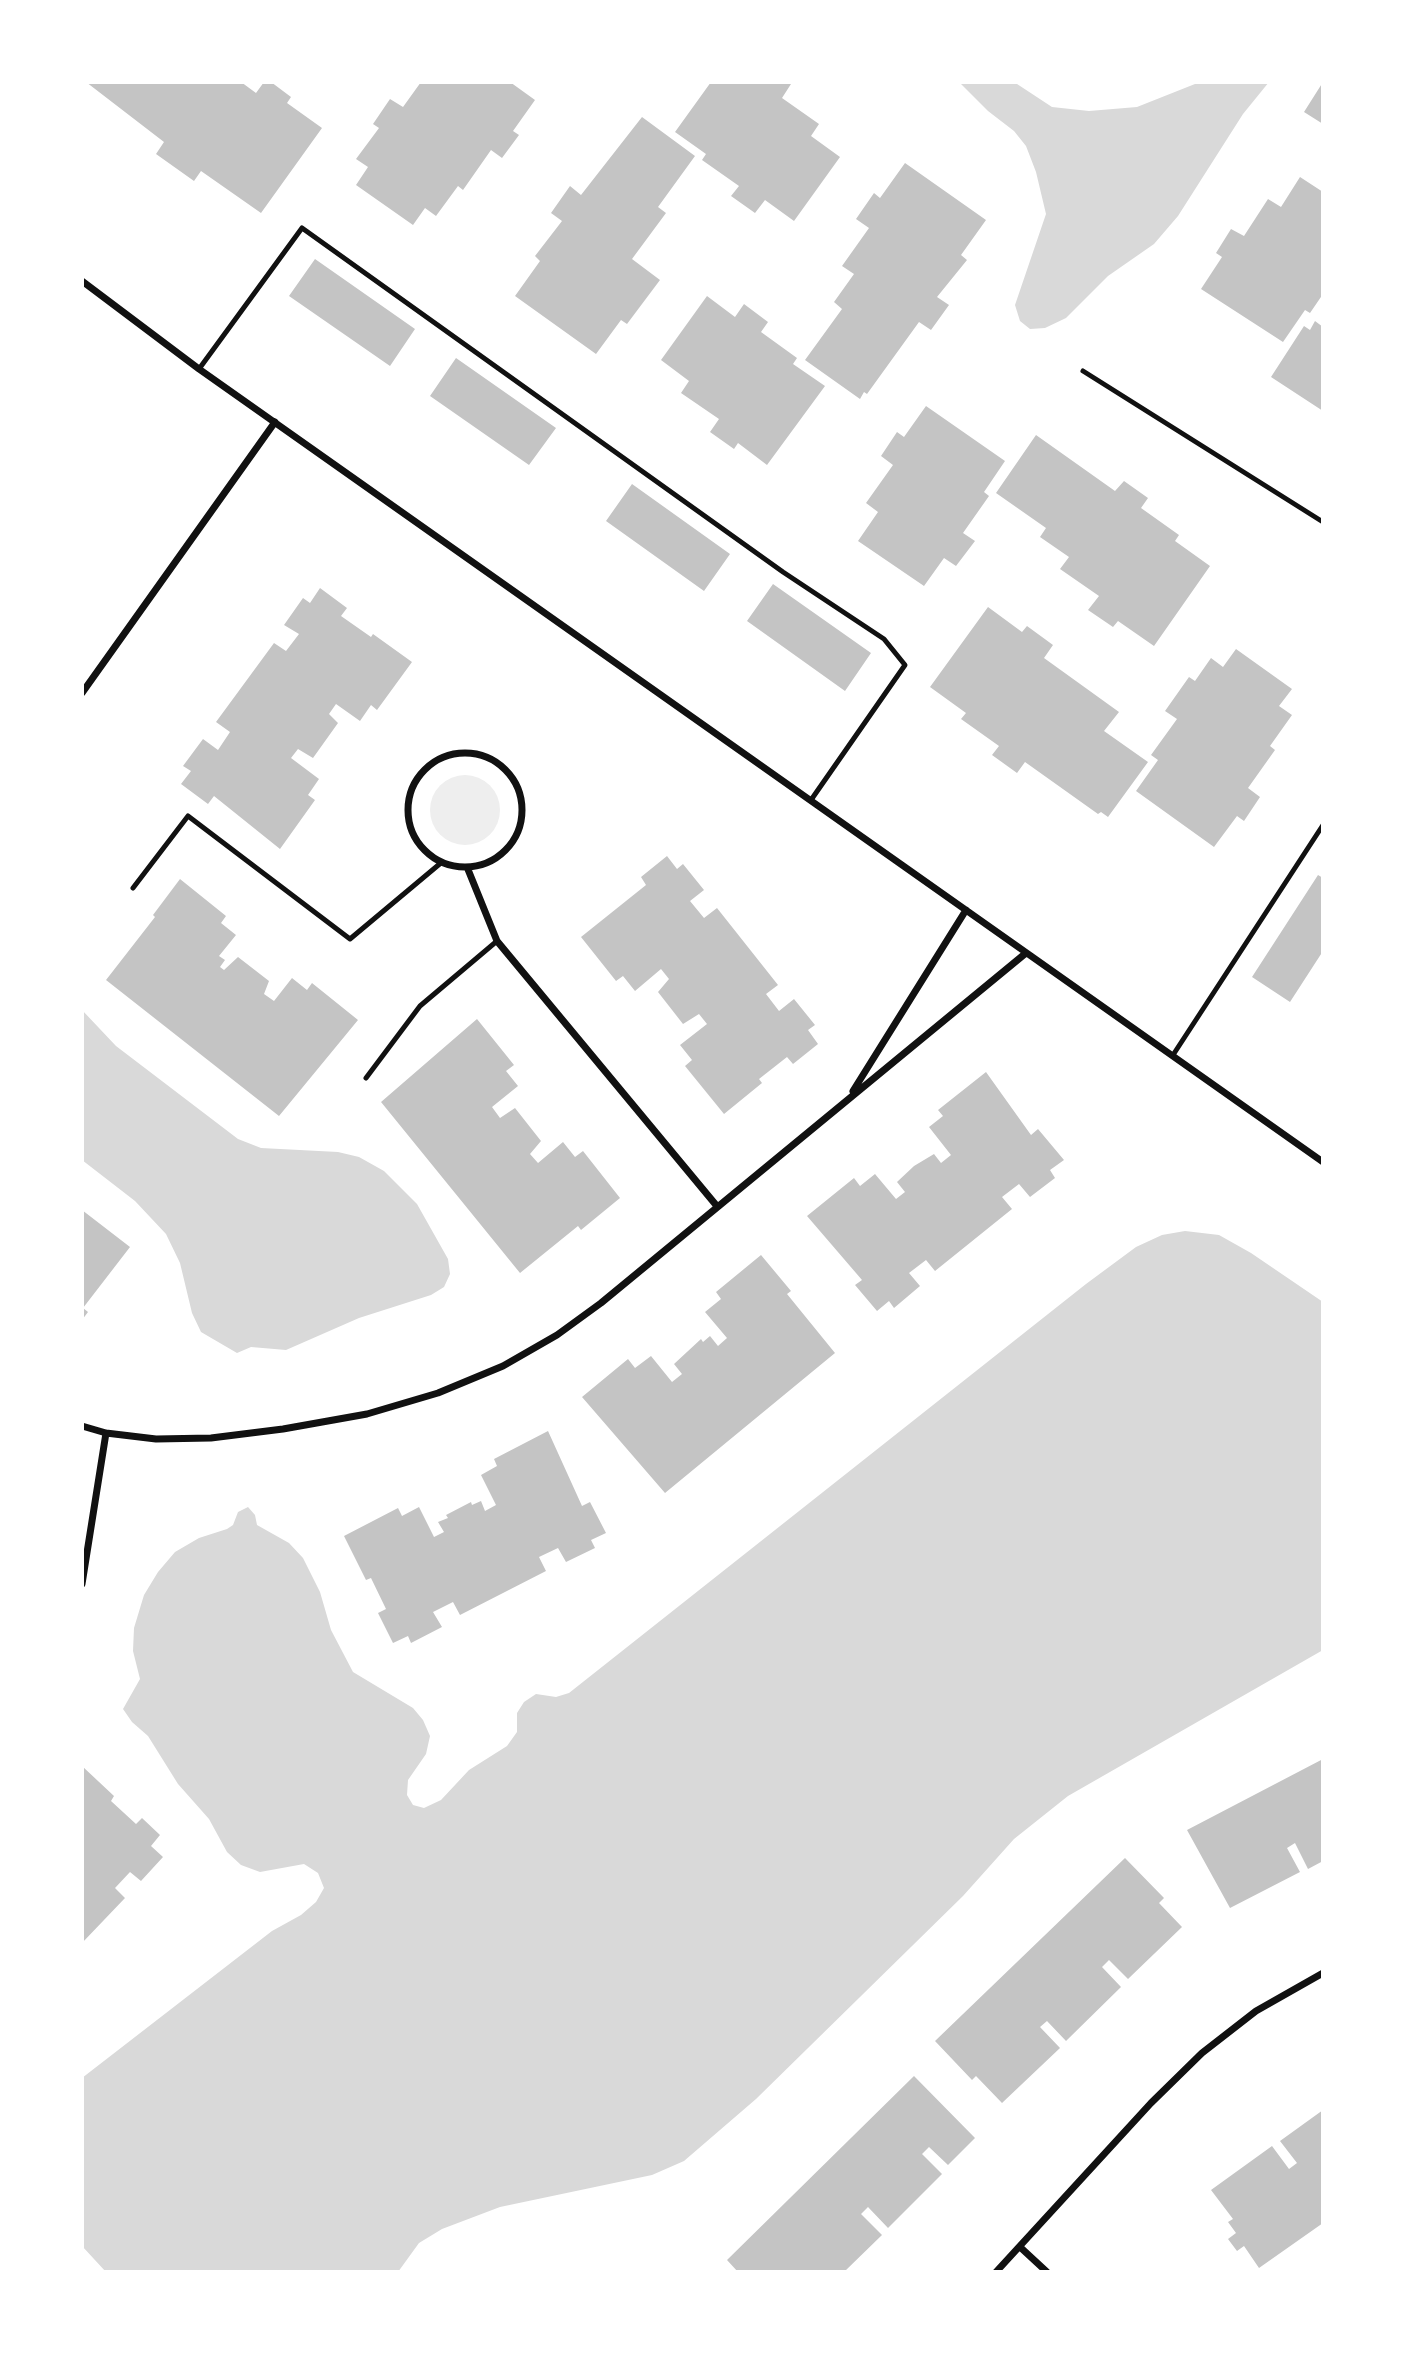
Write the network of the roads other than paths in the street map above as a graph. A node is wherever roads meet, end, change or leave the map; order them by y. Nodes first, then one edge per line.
1 (82, 281) edge
2 (199, 369) junction
3 (1083, 371) dead end
4 (275, 422) junction
5 (1323, 522) edge
6 (82, 693) edge
7 (811, 800) junction
8 (1323, 825) edge
9 (442, 862) junction
10 (467, 867) junction
11 (133, 888) dead end
12 (966, 910) junction
13 (497, 941) junction
14 (1026, 953) junction
15 (1173, 1055) junction
16 (366, 1077) dead end
17 (849, 1098) junction
18 (1323, 1162) edge
19 (716, 1205) junction
20 (82, 1426) edge
21 (106, 1433) junction
22 (82, 1584) edge
23 (1323, 1973) edge
24 (1020, 2247) junction
25 (996, 2272) edge
26 (1047, 2272) edge

1 - 2 street
2 - 4 street
2 - 7 lane
3 - 5 lane
4 - 6 street
4 - 7 street
7 - 12 street
8 - 15 lane
9 - 10 street
9 - 10 street
9 - 11 lane
10 - 13 street
12 - 14 street
12 - 17 street
13 - 16 lane
13 - 19 street
14 - 15 street
14 - 17 street
15 - 18 street
17 - 19 street
19 - 21 street
20 - 21 street
21 - 22 street
23 - 24 street
24 - 25 street
24 - 26 street

